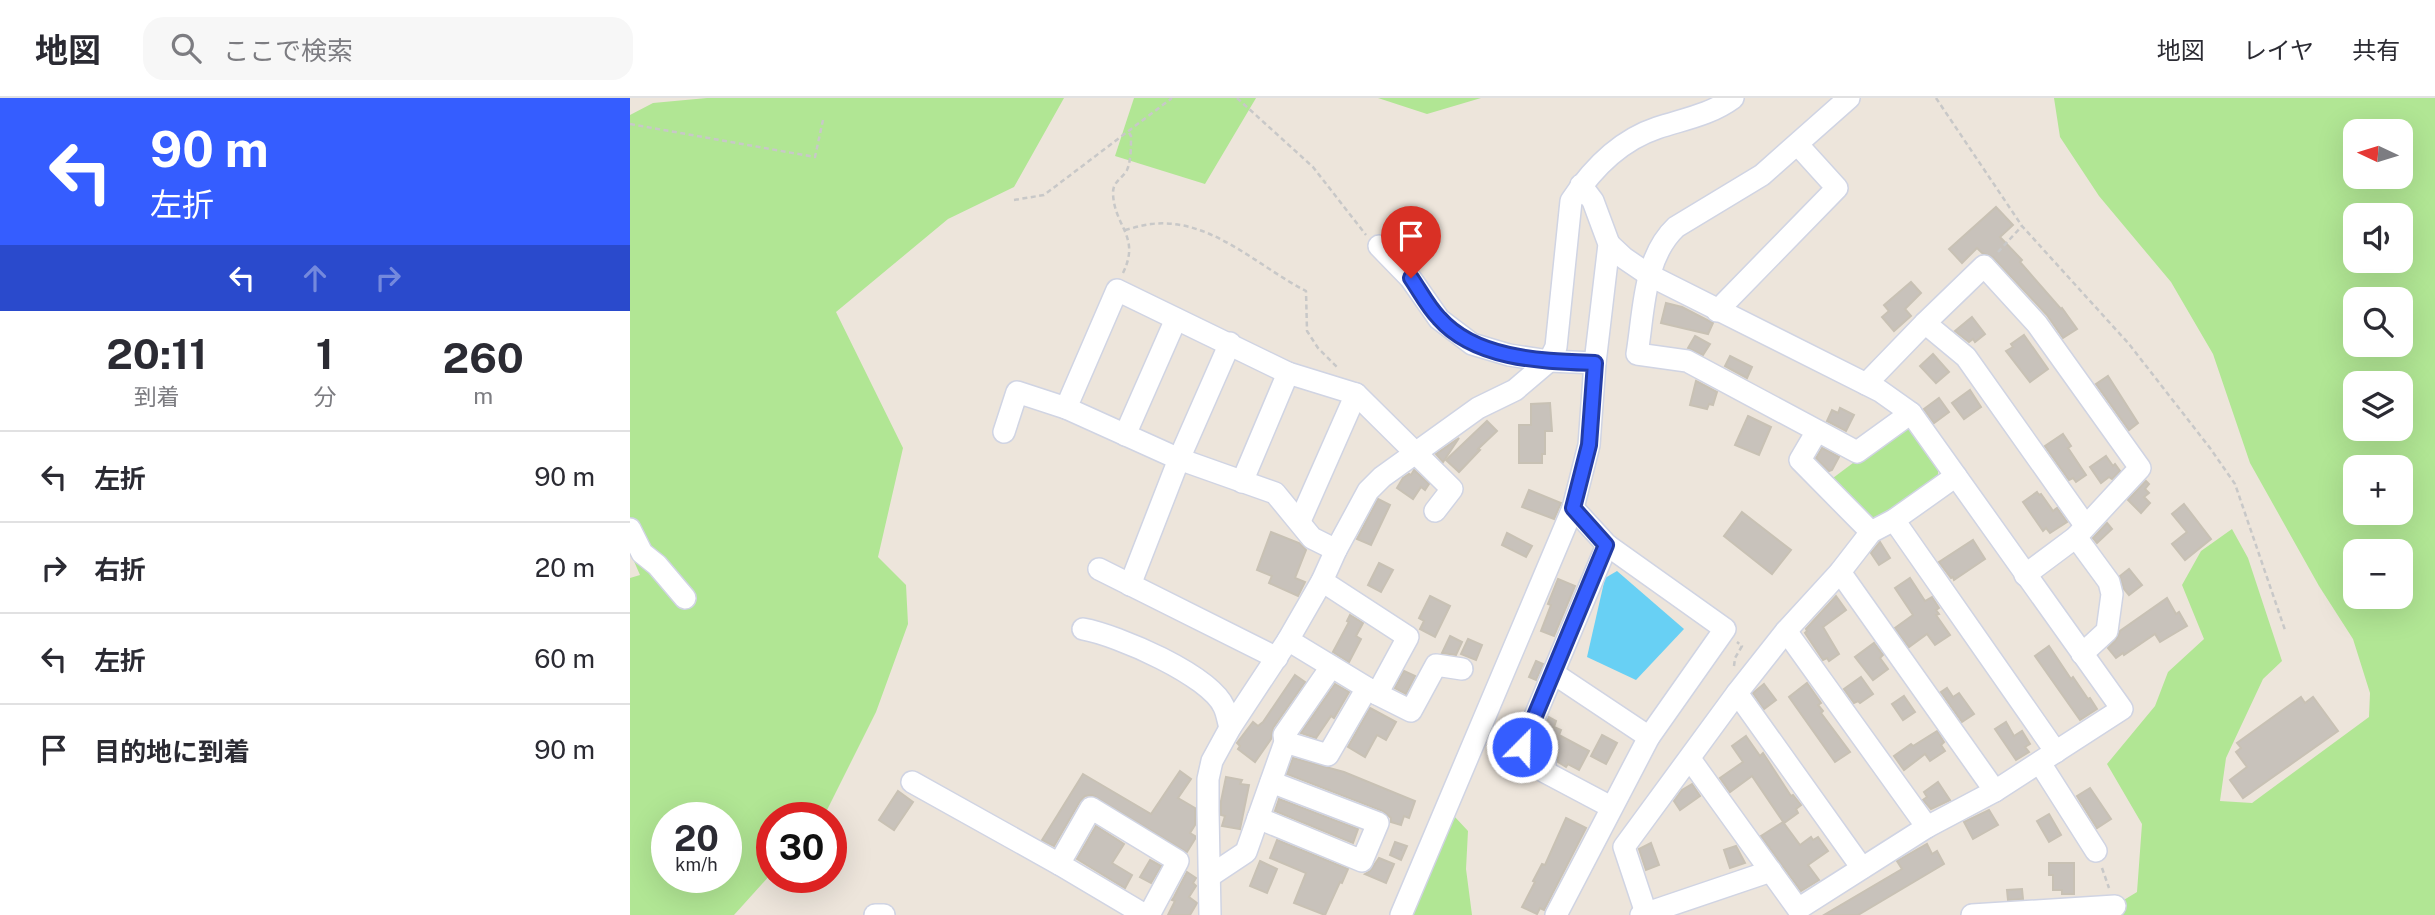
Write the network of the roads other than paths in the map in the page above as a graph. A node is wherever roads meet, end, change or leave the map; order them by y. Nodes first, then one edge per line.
1 (1733, 98) edge
2 (1849, 98) edge
3 (1798, 145) junction
4 (1581, 185) junction
5 (1609, 244) junction
6 (1379, 246) road end
7 (1649, 275) junction
8 (1717, 311) junction
9 (1176, 319) junction
10 (1925, 323) junction
11 (1230, 343) junction
12 (1549, 361) junction
13 (1595, 363) junction
14 (1288, 373) junction
15 (1866, 384) junction
16 (1356, 394) junction
17 (1066, 408) junction
18 (1911, 413) junction
19 (1817, 431) junction
20 (1004, 432) dead end
21 (1125, 435) junction
22 (1414, 453) junction
23 (1179, 459) junction
24 (1956, 476) junction
25 (1242, 482) junction
26 (1573, 508) junction
27 (1435, 511) dead end
28 (1894, 520) junction
29 (1300, 521) junction
30 (630, 529) edge
31 (2080, 531) junction
32 (1871, 532) junction
33 (1606, 545) junction
34 (1336, 550) junction
35 (1099, 569) dead end
36 (1840, 572) junction
37 (2025, 575) junction
38 (1322, 581) junction
39 (1130, 585) junction
40 (685, 598) dead end
41 (1083, 629) dead end
42 (1786, 631) junction
43 (1282, 649) junction
44 (2082, 654) junction
45 (1332, 667) junction
46 (1462, 669) dead end
47 (1553, 673) junction
48 (1372, 691) junction
49 (1737, 693) junction
50 (1230, 728) junction
51 (1649, 737) junction
52 (1284, 741) junction
53 (2048, 757) junction
54 (1690, 759) junction
55 (912, 782) dead end
56 (1271, 782) junction
57 (1995, 791) junction
58 (1611, 807) junction
59 (1258, 818) junction
60 (1927, 827) junction
61 (2096, 851) road end
62 (1059, 864) junction
63 (1862, 868) junction
64 (1771, 871) junction
65 (1210, 877) junction
66 (2115, 906) road end
67 (1644, 914) edge
68 (875, 915) edge
69 (884, 915) edge
70 (1147, 915) edge
71 (1210, 915) edge
72 (1401, 915) edge
73 (1556, 915) edge
74 (1972, 915) edge

1 - 4 street
2 - 3 street
3 - 7 street
3 - 8 street
4 - 5 street
4 - 12 street
5 - 7 street
5 - 13 street
6 - 12 street
7 - 8 street
7 - 19 street
8 - 15 street
9 - 11 street
9 - 17 street
9 - 21 street
10 - 15 street
10 - 31 street
10 - 31 street
11 - 14 street
11 - 23 street
12 - 13 street
12 - 22 street
13 - 26 street
14 - 16 street
14 - 25 street
15 - 18 street
16 - 22 street
16 - 29 street
17 - 20 street
17 - 21 street
18 - 19 street
18 - 24 street
19 - 32 street
21 - 23 street
22 - 27 street
22 - 34 street
23 - 25 street
23 - 39 street
24 - 28 street
24 - 37 street
25 - 29 street
26 - 33 street
26 - 72 street
28 - 32 street
28 - 53 street
29 - 34 street
30 - 40 street
31 - 37 street
31 - 44 street
32 - 36 street
33 - 47 street
33 - 51 street
34 - 38 street
35 - 39 street
36 - 42 street
36 - 57 street
37 - 44 street
38 - 43 street
38 - 48 street
39 - 43 street
41 - 50 street
42 - 49 street
42 - 60 street
43 - 45 street
43 - 50 street
44 - 53 street
45 - 48 street
45 - 52 street
46 - 48 street
47 - 51 street
47 - 58 street
48 - 52 street
49 - 54 street
49 - 63 street
50 - 65 street
51 - 58 street
52 - 56 street
53 - 57 street
53 - 61 street
54 - 64 street
54 - 67 street
55 - 62 street
56 - 59 street
56 - 59 street
57 - 60 street
58 - 73 street
59 - 65 street
60 - 63 street
62 - 70 street
62 - 70 street
63 - 64 street
64 - 67 street
65 - 71 street
66 - 74 street
68 - 69 street

